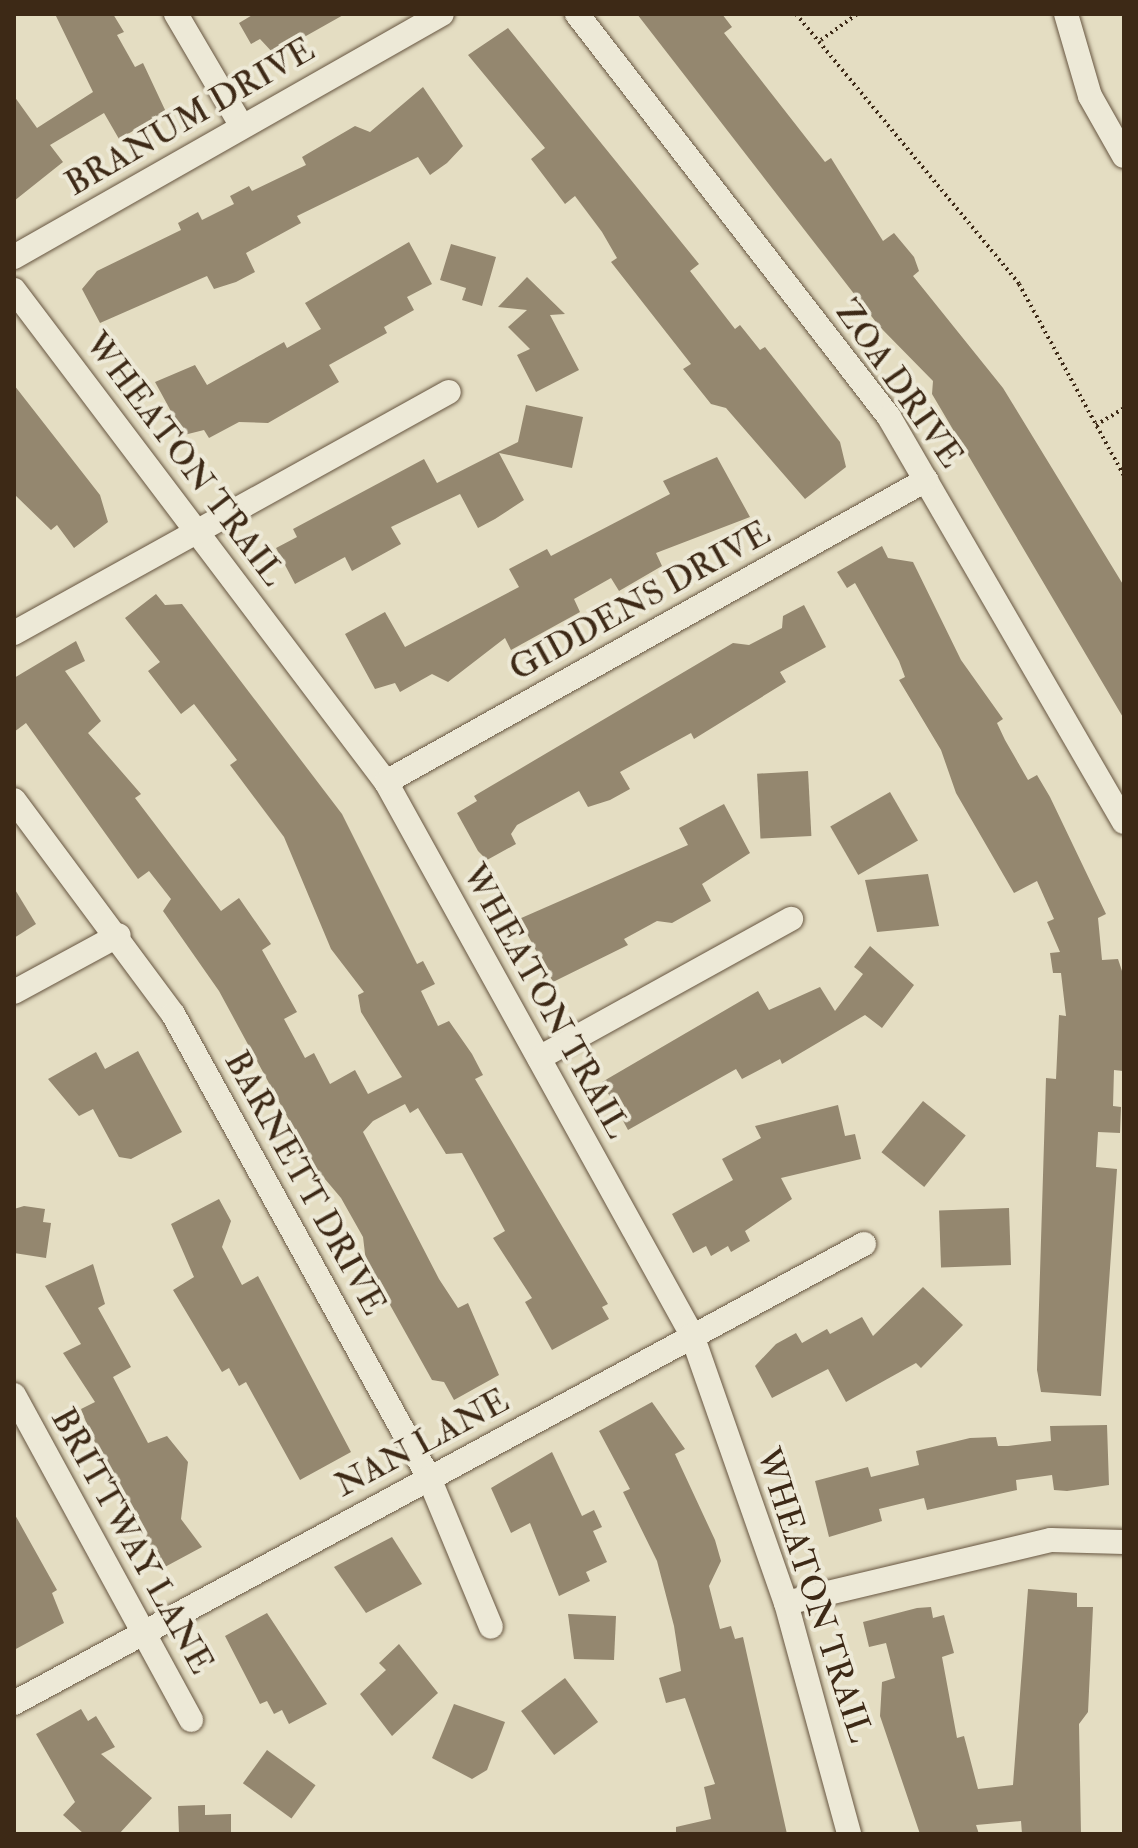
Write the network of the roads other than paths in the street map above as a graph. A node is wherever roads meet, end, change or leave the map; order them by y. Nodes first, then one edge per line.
1 (176, 14) edge
2 (442, 14) edge
3 (577, 14) edge
4 (1066, 14) edge
5 (241, 125) junction
6 (1124, 156) edge
7 (14, 257) edge
8 (14, 290) edge
9 (449, 392) dead end
10 (926, 480) junction
11 (197, 531) junction
12 (14, 633) edge
13 (386, 782) junction
14 (14, 800) edge
15 (1124, 822) edge
16 (791, 919) dead end
17 (119, 935) junction
18 (14, 992) edge
19 (539, 1058) junction
20 (864, 1244) dead end
21 (692, 1335) junction
22 (14, 1395) edge
23 (429, 1478) junction
24 (1124, 1542) edge
25 (786, 1603) junction
26 (491, 1627) dead end
27 (139, 1633) junction
28 (14, 1703) edge
29 (191, 1720) dead end
30 (849, 1834) edge

1 - 5 street
2 - 5 street, BRANUM DRIVE
3 - 10 street, ZOA DRIVE
4 - 6 street
5 - 7 street, BRANUM DRIVE
8 - 11 street, WHEATON TRAIL
9 - 11 street
10 - 13 street, GIDDENS DRIVE
10 - 15 street, ZOA DRIVE
11 - 12 street
11 - 13 street, WHEATON TRAIL
13 - 19 street, WHEATON TRAIL
14 - 17 street, BARNETT DRIVE
16 - 19 street
17 - 18 street
17 - 23 street, BARNETT DRIVE
19 - 21 street, WHEATON TRAIL
20 - 21 street, NAN LANE
21 - 23 street, NAN LANE
21 - 25 street, WHEATON TRAIL
22 - 27 street, BRITTWAY LANE
23 - 26 street, BARNETT DRIVE
23 - 27 street, NAN LANE
24 - 25 street
25 - 30 street, WHEATON TRAIL
27 - 28 street, NAN LANE
27 - 29 street, BRITTWAY LANE

